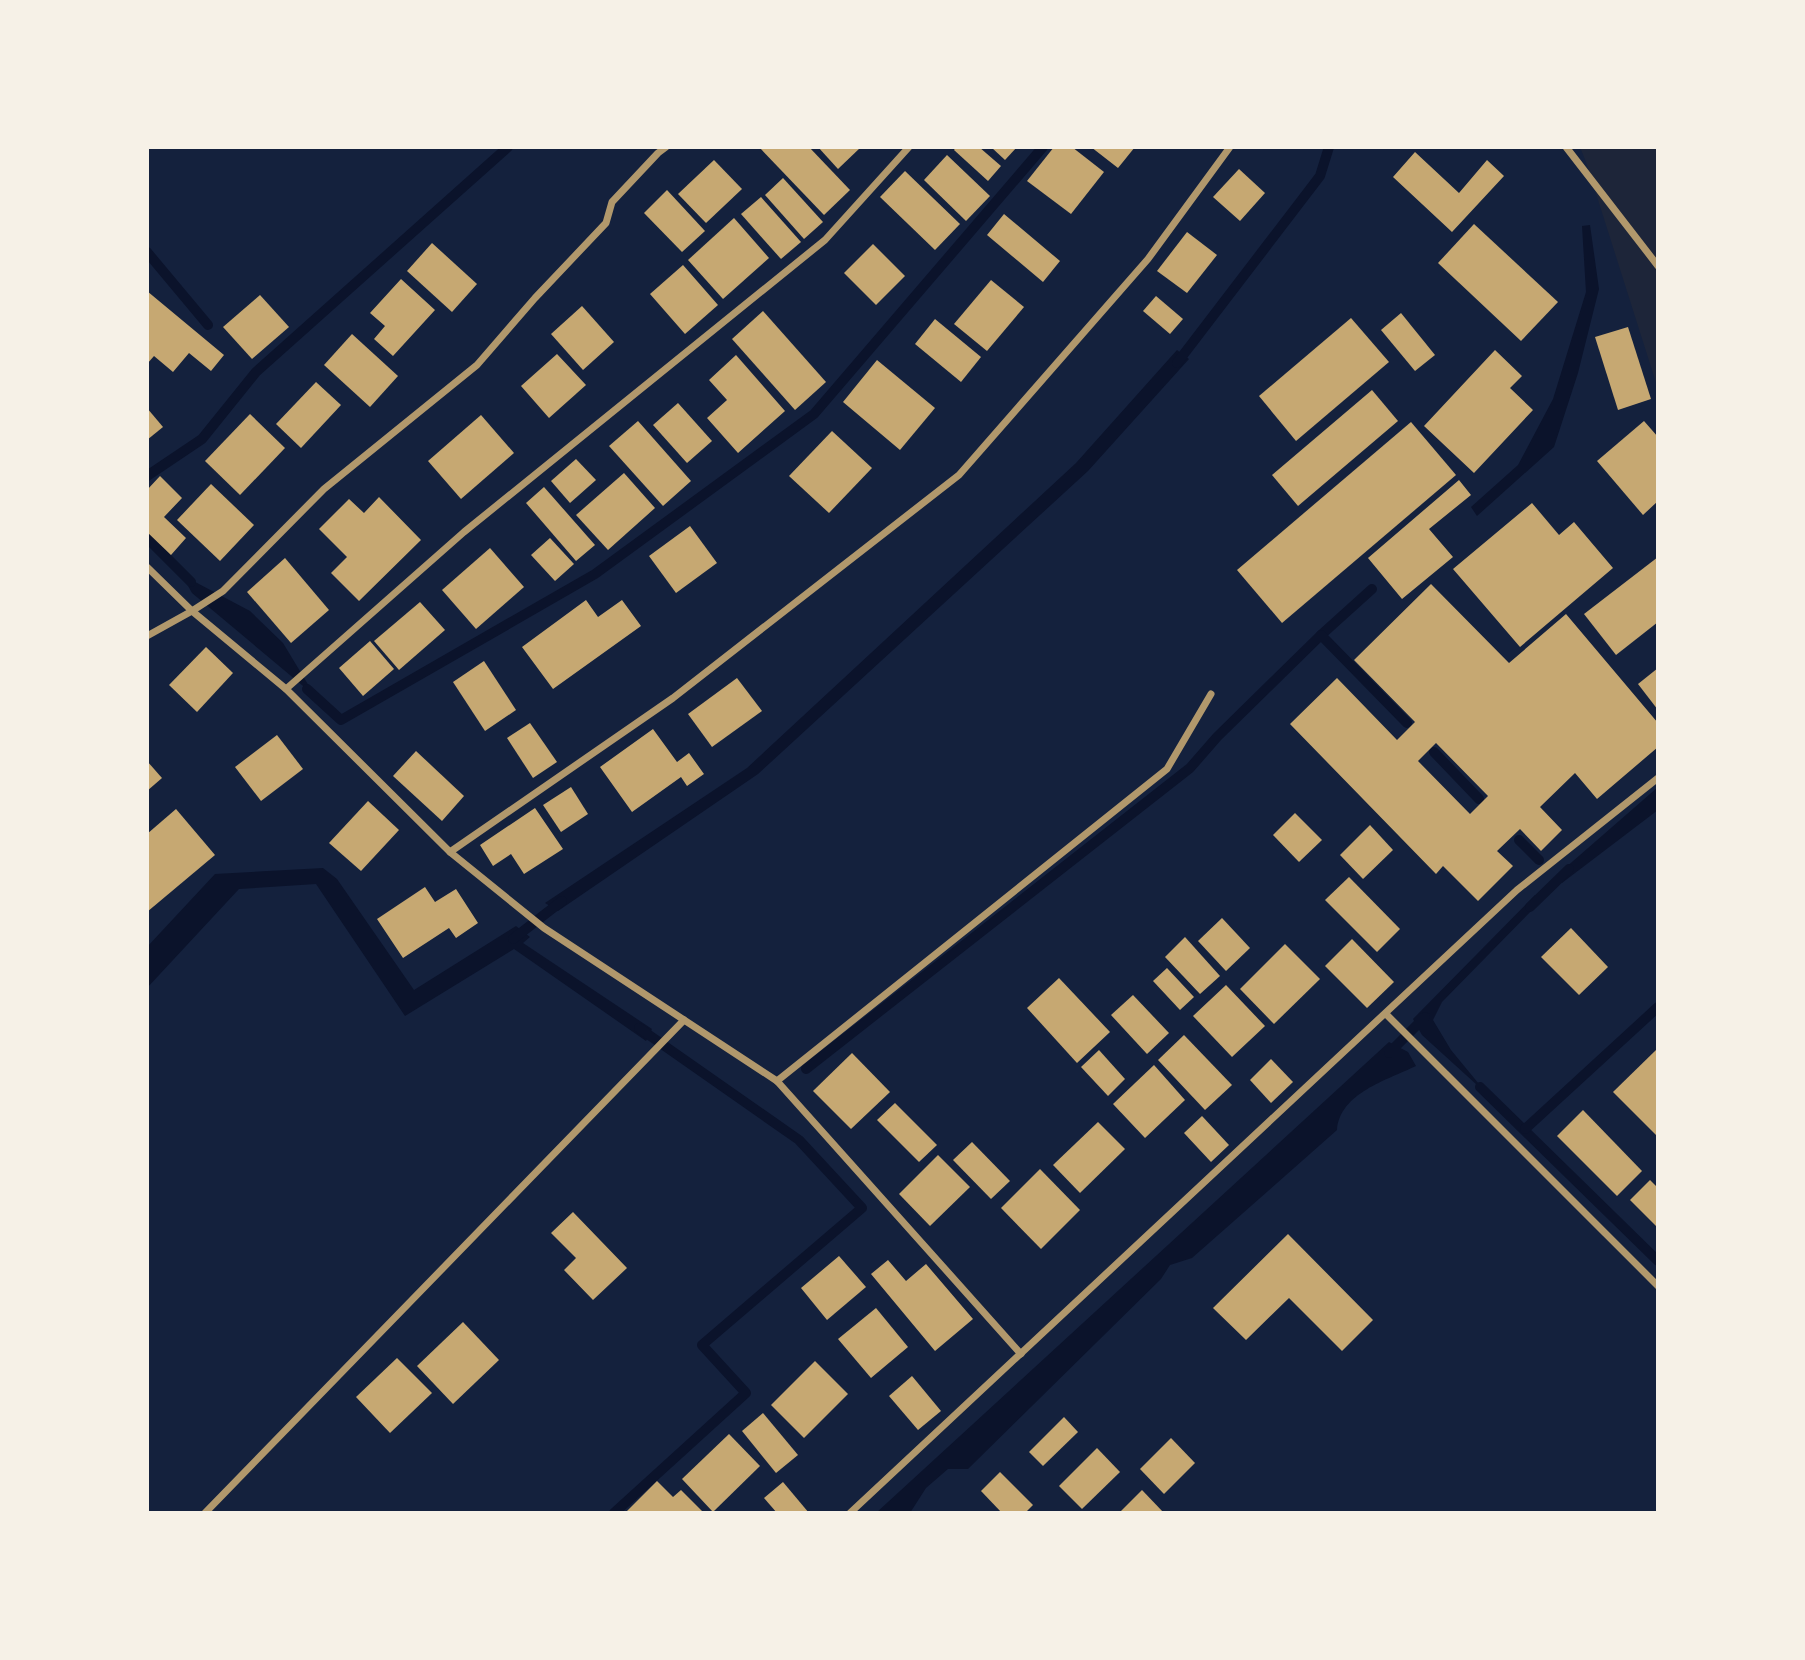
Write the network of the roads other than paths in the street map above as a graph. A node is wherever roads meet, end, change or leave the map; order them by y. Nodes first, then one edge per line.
1 (666, 147) edge
2 (909, 147) edge
3 (1230, 147) edge
4 (1566, 147) edge
5 (1658, 265) edge
6 (147, 567) edge
7 (192, 611) junction
8 (147, 636) edge
9 (286, 689) junction
10 (1211, 694) dead end
11 (1658, 778) edge
12 (450, 852) junction
13 (1386, 1014) junction
14 (684, 1020) junction
15 (777, 1081) junction
16 (1658, 1286) edge
17 (1021, 1353) junction
18 (205, 1513) edge
19 (850, 1513) edge

1 - 7 street
2 - 9 street
3 - 12 street
4 - 5 street
6 - 7 street
7 - 8 street
7 - 9 street
9 - 12 street
10 - 15 street
11 - 13 street
12 - 14 street
13 - 16 street
13 - 17 street
14 - 15 street
14 - 18 street
15 - 17 street
17 - 19 street

